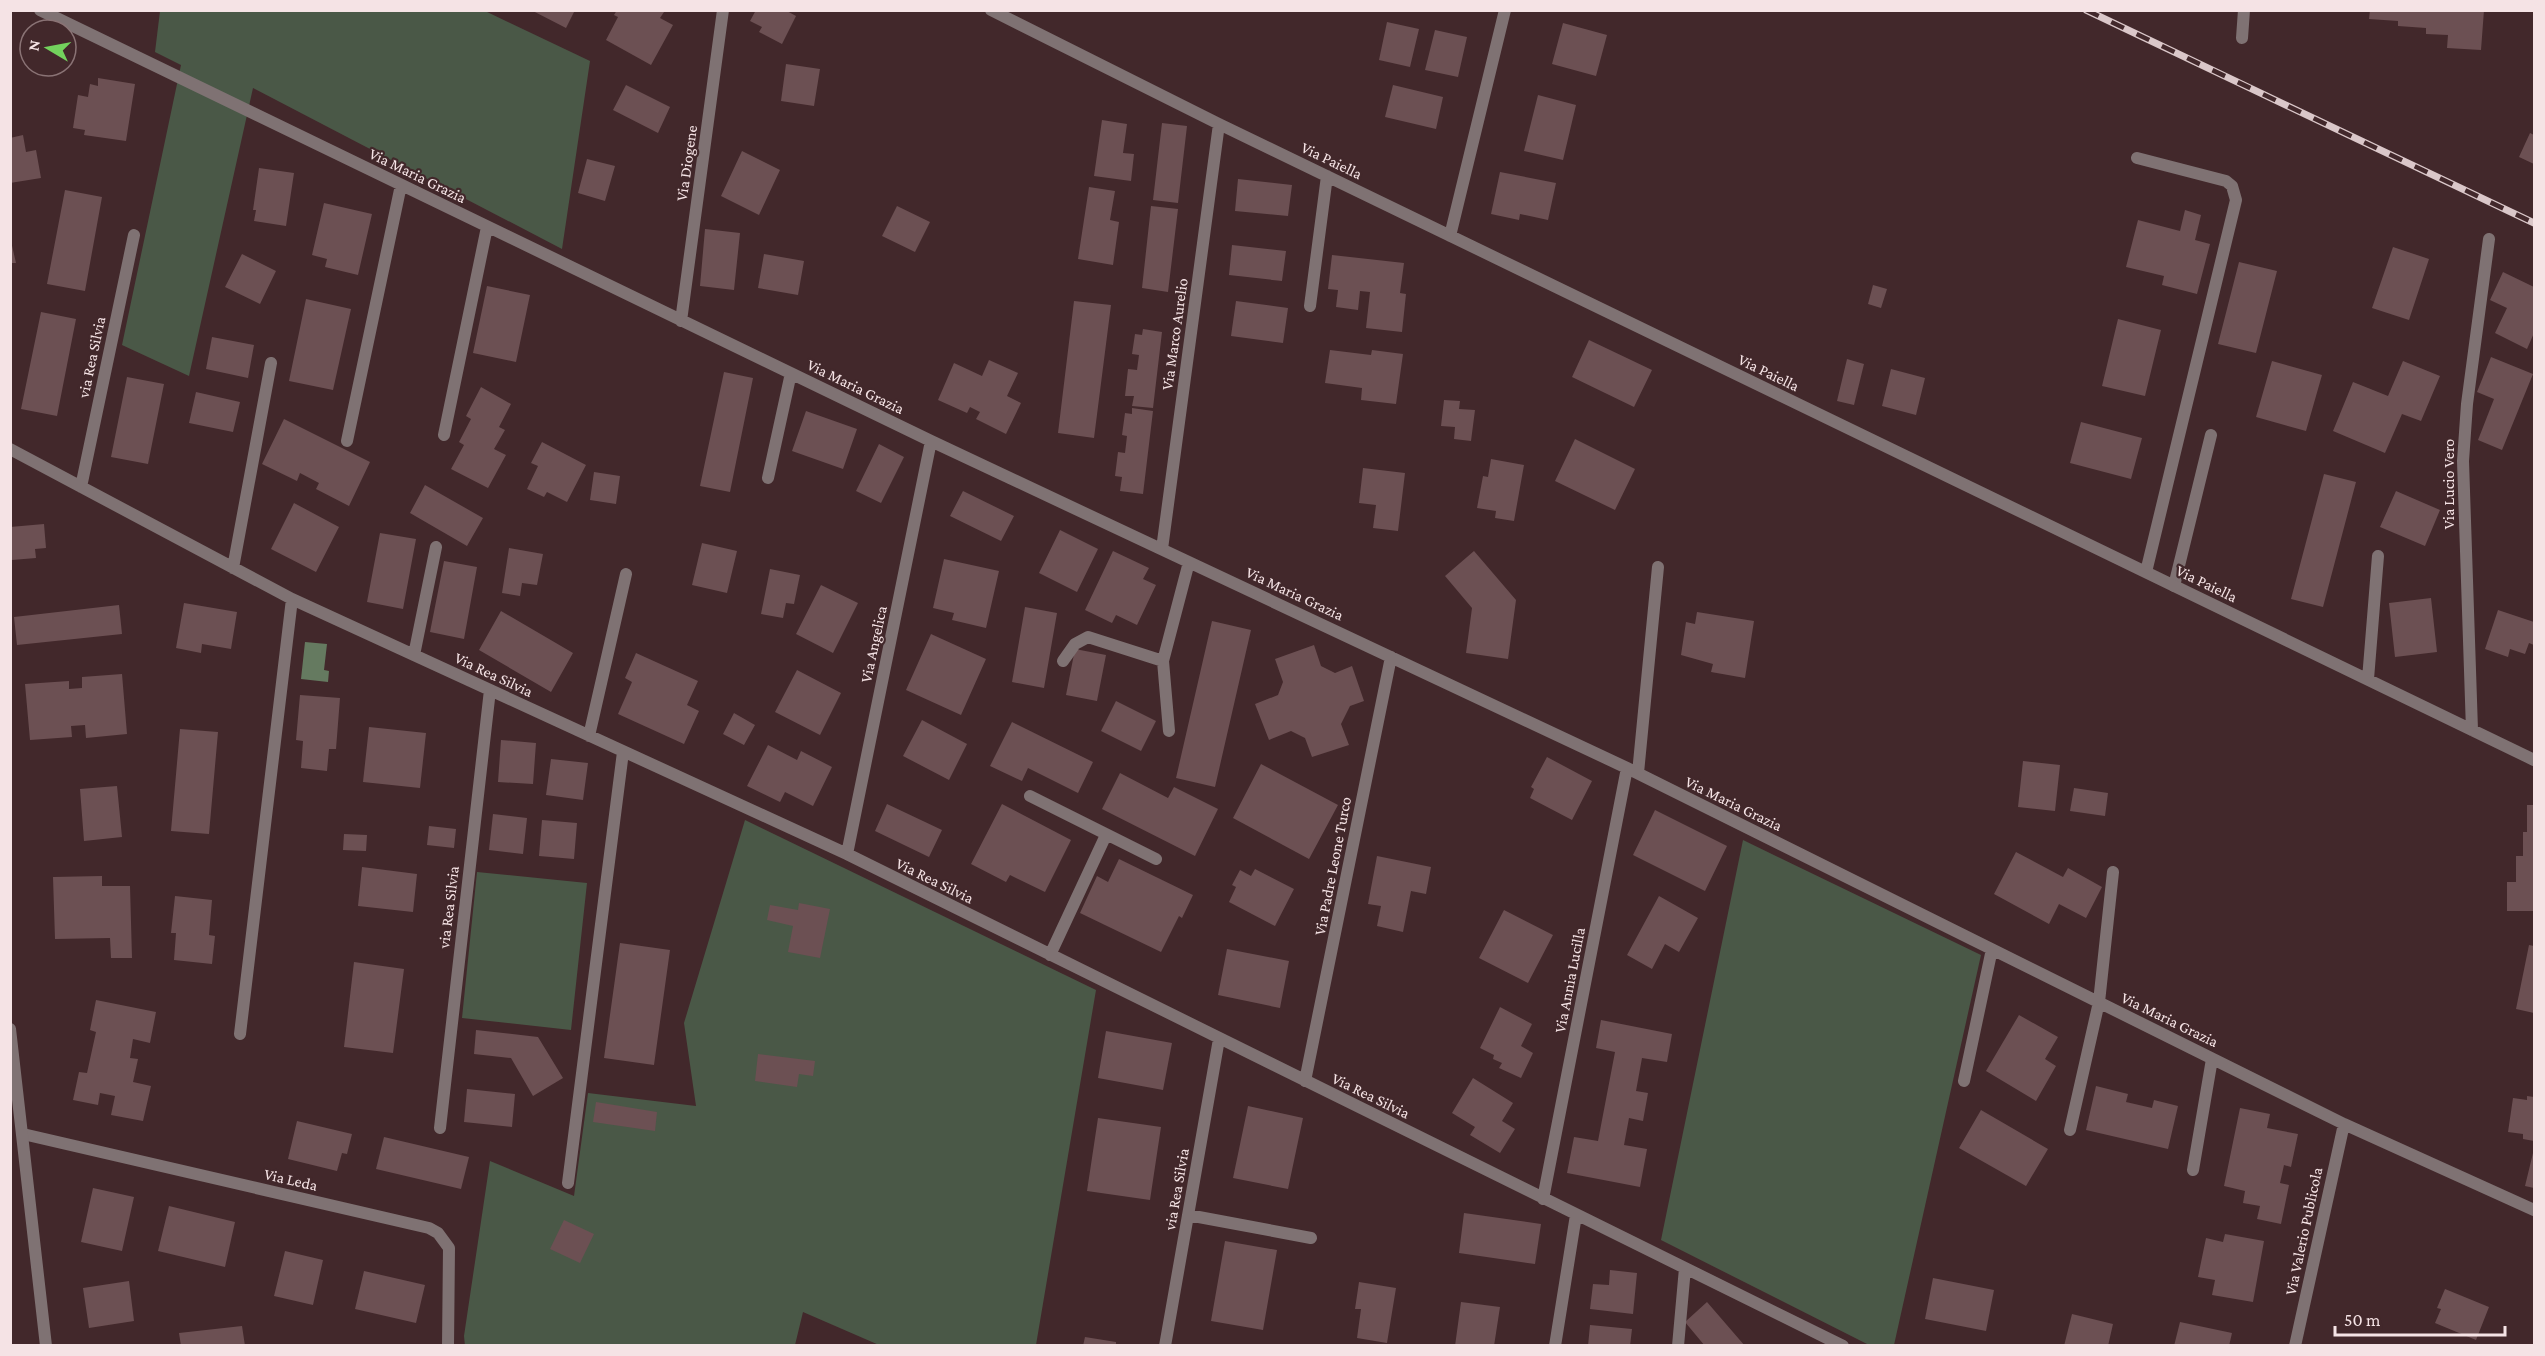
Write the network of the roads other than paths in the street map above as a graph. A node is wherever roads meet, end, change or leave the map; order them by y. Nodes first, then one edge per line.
1 (40, 10) edge
2 (723, 10) edge
3 (991, 10) edge
4 (1505, 10) edge
5 (2244, 10) edge
6 (2242, 38) dead end
7 (1219, 124) junction
8 (2137, 158) dead end
9 (1327, 176) junction
10 (401, 185) junction
11 (487, 227) junction
12 (134, 235) dead end
13 (1450, 236) junction
14 (2489, 239) dead end
15 (1310, 306) dead end
16 (681, 321) junction
17 (271, 363) dead end
18 (791, 373) junction
19 (444, 435) dead end
20 (2211, 435) dead end
21 (347, 441) dead end
22 (931, 441) junction
23 (10, 449) edge
24 (768, 477) dead end
25 (81, 486) junction
26 (436, 547) dead end
27 (1162, 549) junction
28 (2378, 556) dead end
29 (1189, 562) junction
30 (1658, 567) dead end
31 (233, 568) junction
32 (2146, 572) junction
33 (626, 574) dead end
34 (2174, 586) junction
35 (292, 599) junction
36 (414, 655) junction
37 (1391, 657) junction
38 (1063, 661) dead end
39 (1163, 661) junction
40 (2368, 679) junction
41 (490, 690) junction
42 (2472, 730) junction
43 (1170, 731) dead end
44 (589, 736) junction
45 (623, 752) junction
46 (2535, 760) edge
47 (1632, 770) junction
48 (1030, 796) dead end
49 (1106, 834) junction
50 (847, 854) junction
51 (1156, 859) dead end
52 (2113, 872) dead end
53 (1992, 949) junction
54 (1050, 955) junction
55 (2099, 1002) junction
56 (10, 1029) edge
57 (240, 1034) dead end
58 (1219, 1039) junction
59 (2212, 1059) junction
60 (1305, 1081) junction
61 (1964, 1081) dead end
62 (16, 1116) edge
63 (2344, 1124) junction
64 (440, 1128) dead end
65 (2070, 1130) dead end
66 (23, 1134) junction
67 (2193, 1170) dead end
68 (568, 1183) dead end
69 (1543, 1199) junction
70 (2535, 1210) edge
71 (1188, 1215) junction
72 (1576, 1215) junction
73 (1311, 1238) dead end
74 (1685, 1268) junction
75 (46, 1346) edge
76 (448, 1346) edge
77 (1165, 1346) edge
78 (1555, 1346) edge
79 (1678, 1346) edge
80 (1843, 1346) edge
81 (2295, 1346) edge

1 - 10 street, Via Maria Grazia
2 - 16 street, Via Diogene
3 - 7 street, Via Paiella
4 - 13 street
5 - 6 street
7 - 9 street, Via Paiella
7 - 27 street, Via Marco Aurelio
8 - 32 street
9 - 13 street, Via Paiella
9 - 15 street
10 - 11 street, Via Maria Grazia
10 - 21 street
11 - 16 street, Via Maria Grazia
11 - 19 street
12 - 25 street, via Rea Silvia
13 - 32 street, Via Paiella
14 - 42 street, Via Lucio Vero
16 - 18 street, Via Maria Grazia
17 - 31 street
18 - 22 street, Via Maria Grazia
18 - 24 street
20 - 34 street
22 - 27 street, Via Maria Grazia
22 - 50 street, Via Angelica
23 - 25 street, Via Rea Silvia
25 - 31 street, Via Rea Silvia
26 - 36 street
27 - 29 street, Via Maria Grazia
28 - 40 street
29 - 37 street, Via Maria Grazia
29 - 39 street
30 - 47 street, Via Annia Lucilla
31 - 35 street, Via Rea Silvia
32 - 34 street, Via Paiella
33 - 44 street
34 - 40 street, Via Paiella
35 - 36 street, Via Rea Silvia
35 - 57 street
36 - 41 street, Via Rea Silvia
37 - 47 street, Via Maria Grazia
37 - 60 street, Via Padre Leone Turco
38 - 39 street
39 - 43 street
40 - 42 street, Via Paiella
41 - 44 street, Via Rea Silvia
41 - 64 street, via Rea Silvia
42 - 46 street, Via Paiella
44 - 45 street, Via Rea Silvia
45 - 50 street, Via Rea Silvia
45 - 68 street
47 - 53 street, Via Maria Grazia
47 - 69 street, Via Annia Lucilla
48 - 49 street
49 - 51 street
49 - 54 street
50 - 54 street, Via Rea Silvia
52 - 55 street
53 - 55 street, Via Maria Grazia
53 - 61 street
54 - 58 street, Via Rea Silvia
55 - 59 street, Via Maria Grazia
55 - 65 street
56 - 62 street
58 - 60 street, Via Rea Silvia
58 - 71 street, via Rea Silvia
59 - 63 street, Via Maria Grazia
59 - 67 street
60 - 69 street, Via Rea Silvia
62 - 66 street
63 - 70 street, Via Maria Grazia
63 - 81 street, Via Valerio Publicola
66 - 75 street
66 - 76 street, Via Leda
69 - 72 street, Via Rea Silvia
71 - 73 street
71 - 77 street, via Rea Silvia
72 - 74 street, Via Rea Silvia
72 - 78 street
74 - 79 street
74 - 80 street, Via Rea Silvia

